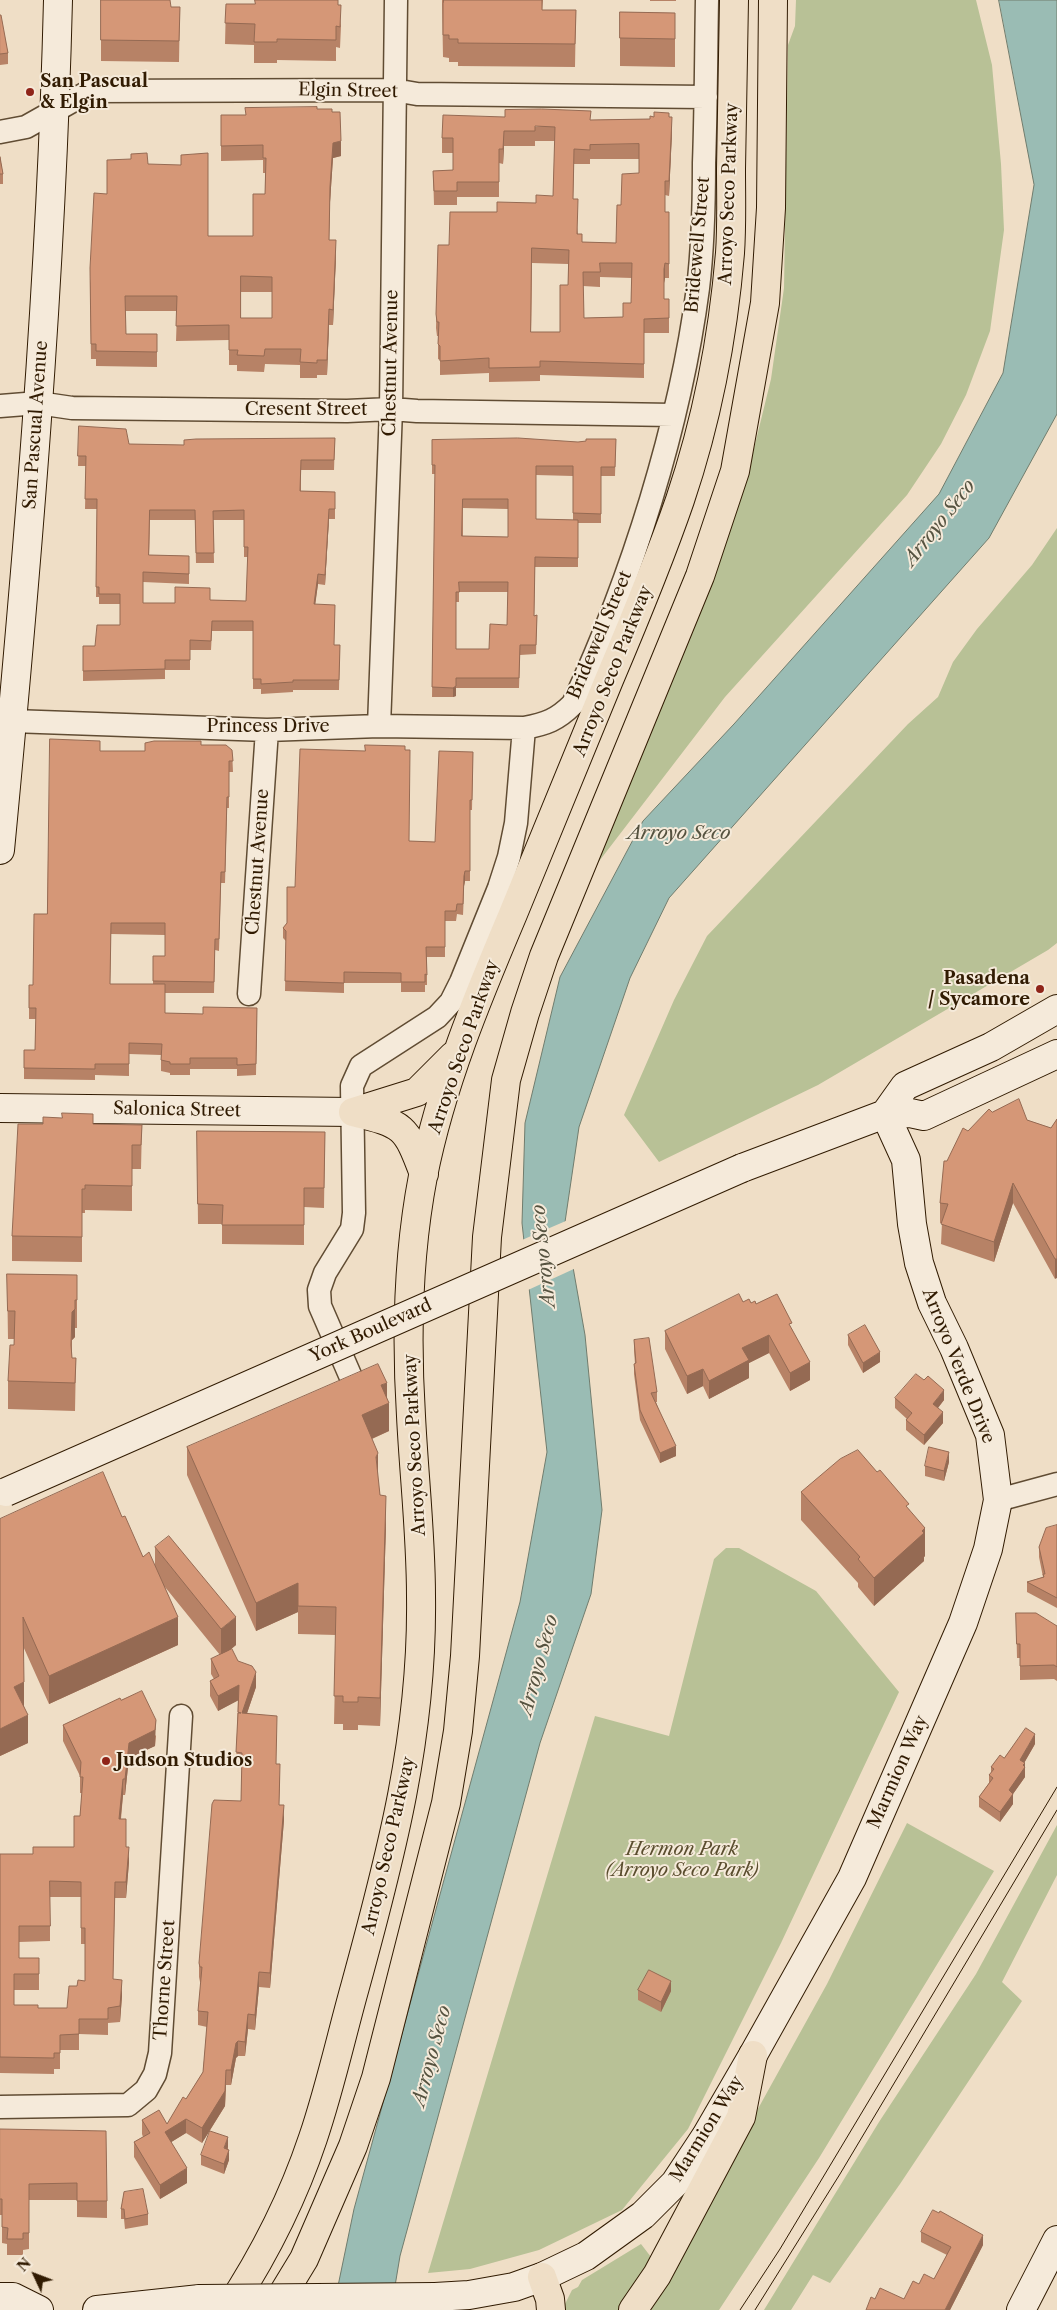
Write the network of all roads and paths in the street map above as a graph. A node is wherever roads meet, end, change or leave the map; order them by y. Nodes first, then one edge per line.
1 (58, 0) edge
2 (396, 0) edge
3 (707, 0) edge
4 (734, 0) edge
5 (774, 0) edge
6 (394, 90) junction
7 (706, 97) junction
8 (56, 110) junction
9 (0, 132) edge
10 (38, 403) junction
11 (0, 406) edge
12 (391, 409) junction
13 (673, 415) junction
14 (12, 721) junction
15 (378, 726) junction
16 (524, 728) junction
17 (267, 730) junction
18 (0, 850) edge
19 (249, 994) dead end
20 (1057, 1009) edge
21 (459, 1049) junction
22 (1057, 1054) edge
23 (0, 1108) edge
24 (353, 1112) junction
25 (885, 1114) junction
26 (424, 1174) junction
27 (353, 1382) edge
28 (1057, 1484) edge
29 (3, 1493) edge
30 (998, 1500) junction
31 (942, 1674) joint
32 (181, 1716) dead end
33 (753, 2055) junction
34 (0, 2107) edge
35 (1057, 2240) edge
36 (542, 2276) junction
37 (0, 2297) edge
38 (39, 2310) edge
39 (97, 2310) edge
40 (228, 2310) edge
41 (273, 2310) edge
42 (551, 2310) edge
43 (633, 2310) edge
44 (1021, 2310) edge

1 - 8 main road, San Pascual Avenue
2 - 6 street, Chestnut Avenue
3 - 7 street, Bridewell Street
4 - 21 highway, Arroyo Seco Parkway
5 - 41 highway
6 - 7 street, Elgin Street
6 - 8 street, Elgin Street
6 - 12 street, Chestnut Avenue
7 - 13 street, Bridewell Street
8 - 9 street, Elgin Street
8 - 10 main road, San Pascual Avenue
10 - 11 street, Cresent Street
10 - 12 street, Cresent Street
10 - 14 main road, San Pascual Avenue
12 - 13 street, Cresent Street
12 - 15 street, Chestnut Avenue
13 - 16 street, Bridewell Street
14 - 17 street, Princess Drive
14 - 18 main road, San Pascual Avenue
15 - 16 street, Princess Drive
15 - 17 street, Princess Drive
16 - 24 street
17 - 19 street, Chestnut Avenue
20 - 25 main road
21 - 24 highway
21 - 26 highway, Arroyo Seco Parkway
22 - 25 main road, York Boulevard
23 - 24 main road, Salonica Street
24 - 26 highway
24 - 27 street
25 - 29 main road, York Boulevard, bridge
25 - 30 main road, Arroyo Verde Drive
26 - 40 highway, Arroyo Seco Parkway
28 - 30 street
30 - 31 main road, Arroyo Verde Drive
31 - 33 main road, Marmion Way
32 - 34 street, Thorne Street
33 - 36 main road, Marmion Way
33 - 43 highway
35 - 44 main road
36 - 39 main road, Marmion Way, bridge
36 - 42 highway
37 - 38 main road

